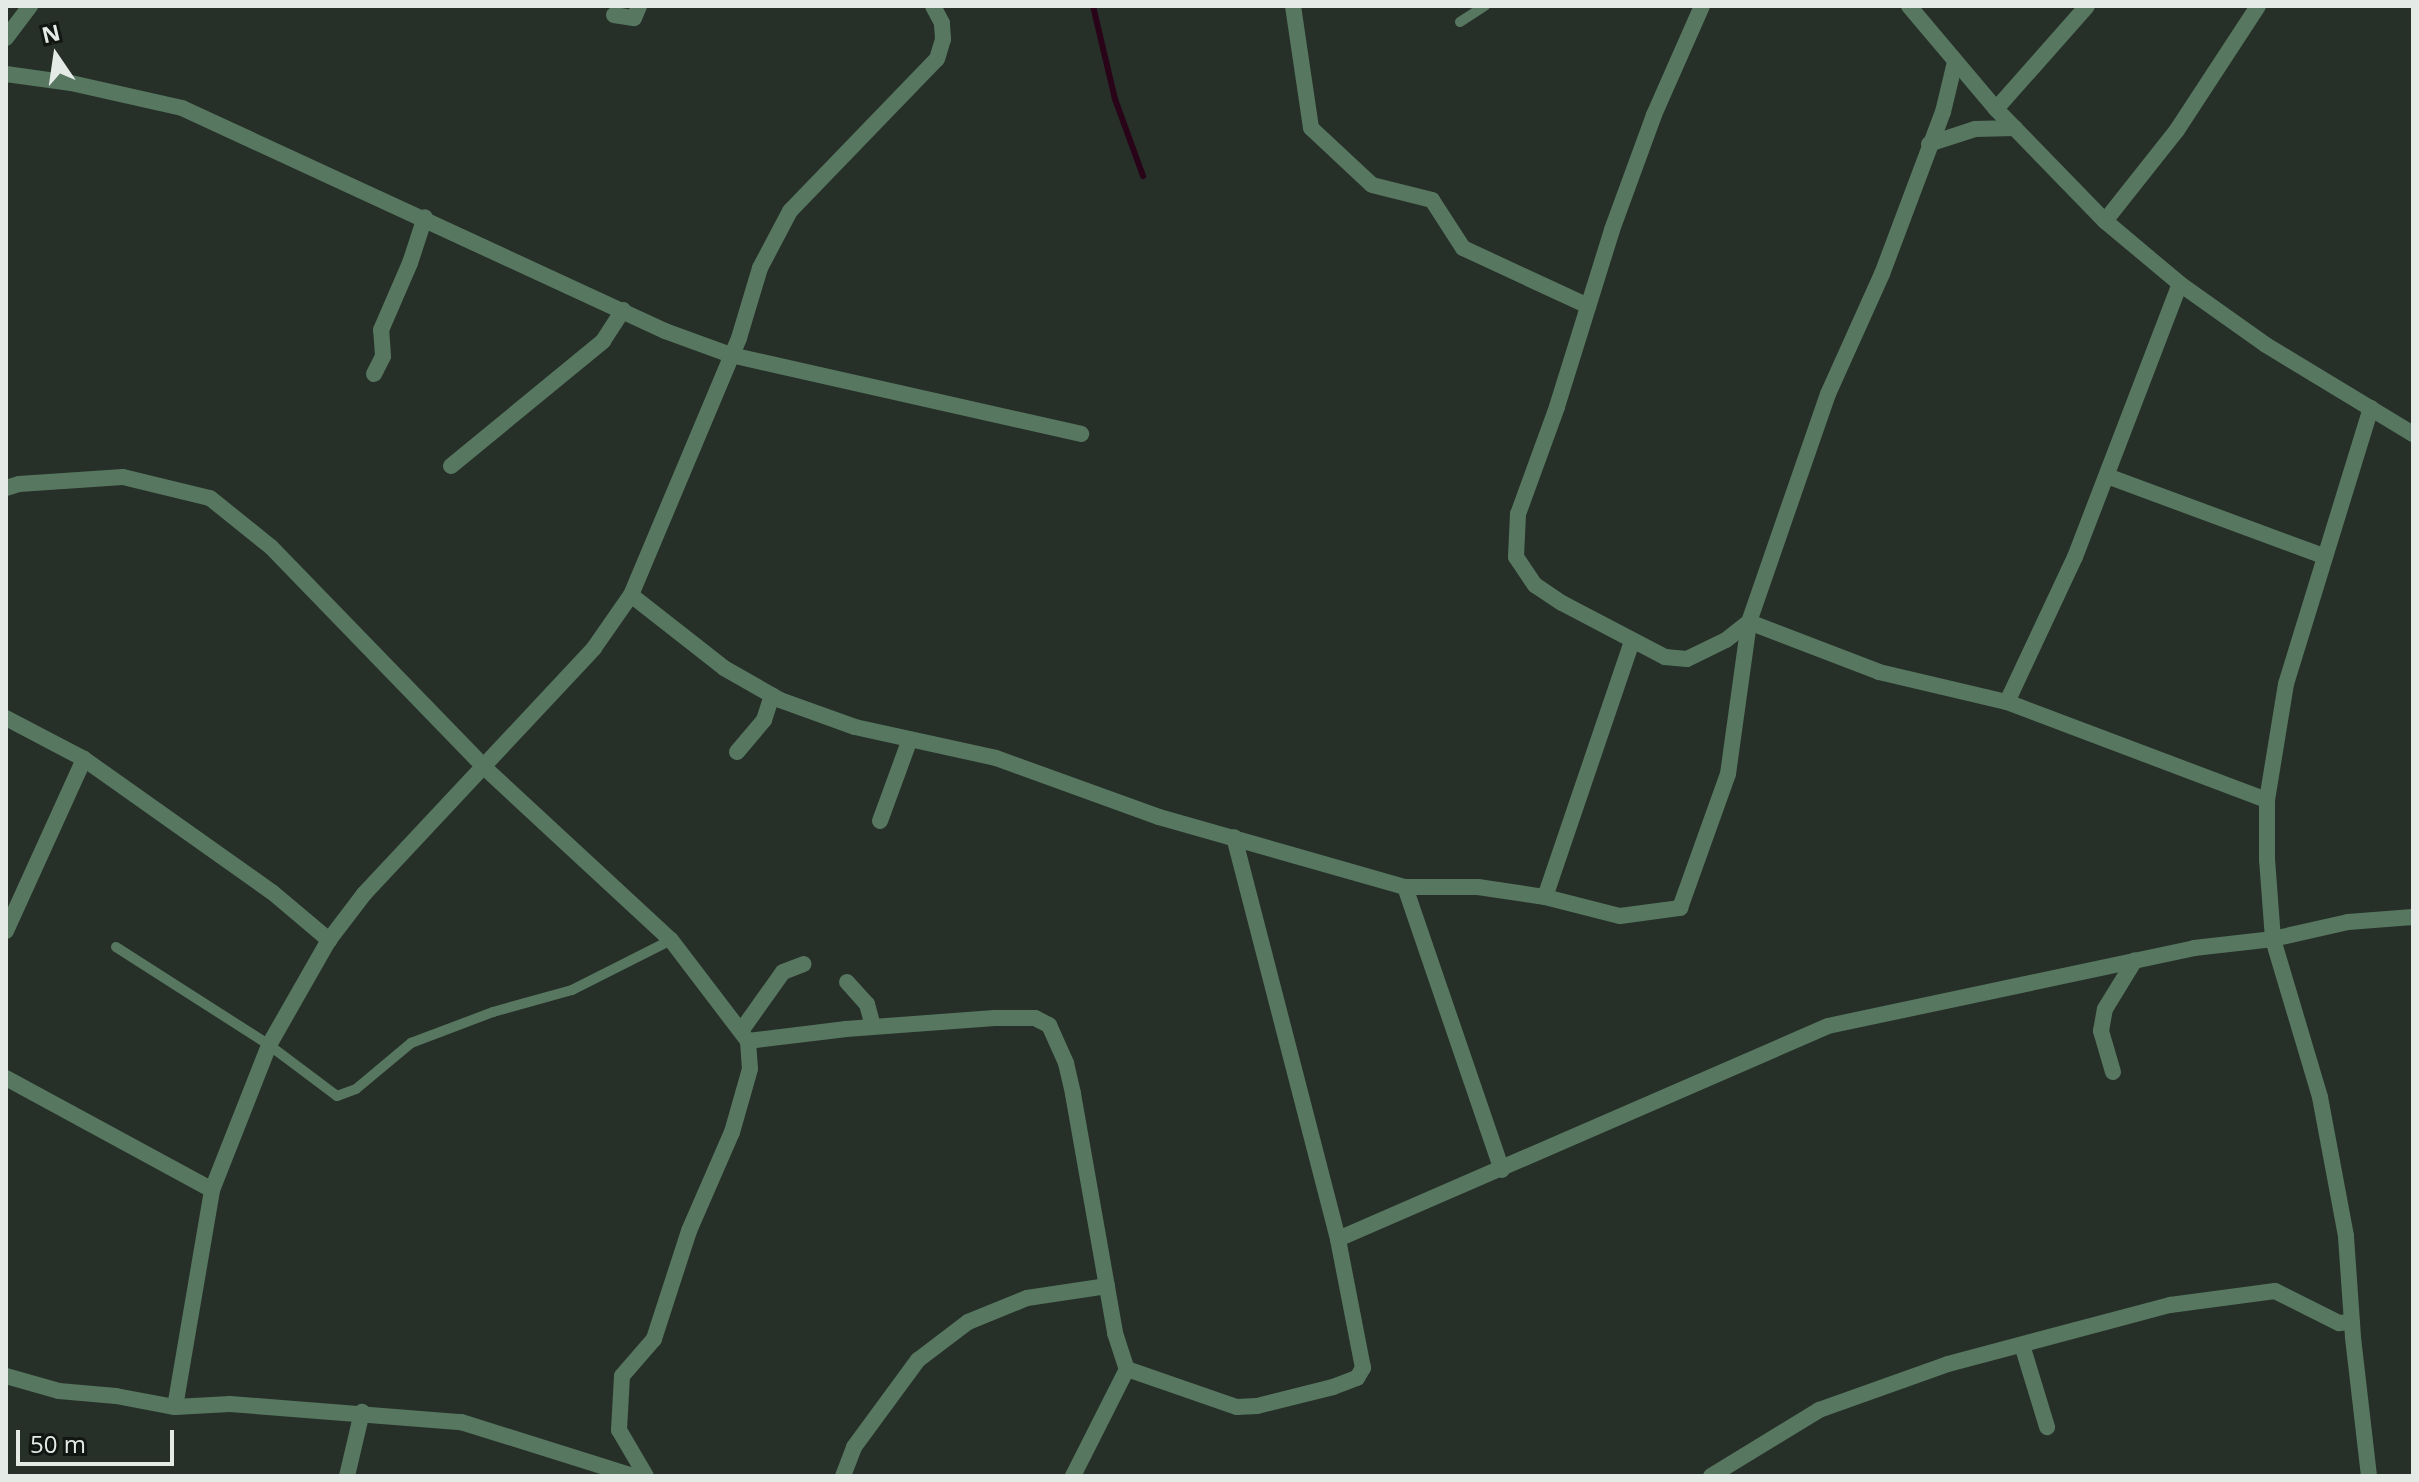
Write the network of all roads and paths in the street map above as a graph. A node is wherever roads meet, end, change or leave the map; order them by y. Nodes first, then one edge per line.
1 (30, 6) edge
2 (639, 6) edge
3 (933, 6) edge
4 (1293, 6) edge
5 (1485, 6) edge
6 (1702, 6) edge
7 (1909, 6) edge
8 (2087, 6) edge
9 (2258, 6) edge
10 (614, 15) dead end
11 (1460, 22) dead end
12 (6, 38) edge
13 (1955, 62) junction
14 (6, 74) edge
15 (1996, 109) junction
16 (2015, 128) junction
17 (1929, 144) junction
18 (425, 217) junction
19 (2105, 221) junction
20 (2180, 284) junction
21 (1588, 306) junction
22 (623, 310) junction
23 (731, 355) junction
24 (374, 374) dead end
25 (2371, 408) junction
26 (1081, 434) dead end
27 (2413, 434) edge
28 (451, 466) dead end
29 (2107, 476) junction
30 (6, 488) edge
31 (2323, 556) junction
32 (631, 595) junction
33 (1749, 622) junction
34 (1632, 642) junction
35 (772, 695) junction
36 (2007, 702) junction
37 (6, 718) edge
38 (910, 739) junction
39 (737, 752) dead end
40 (84, 759) junction
41 (485, 768) junction
42 (2267, 800) junction
43 (880, 821) dead end
44 (1234, 837) junction
45 (1405, 887) junction
46 (1545, 897) junction
47 (2413, 917) edge
48 (6, 931) edge
49 (2273, 939) junction
50 (329, 940) junction
51 (671, 940) junction
52 (116, 947) dead end
53 (2135, 960) junction
54 (804, 964) dead end
55 (847, 982) dead end
56 (873, 1026) junction
57 (745, 1036) junction
58 (269, 1045) junction
59 (2113, 1072) dead end
60 (6, 1078) edge
61 (1502, 1170) junction
62 (212, 1190) junction
63 (1338, 1239) junction
64 (1107, 1286) junction
65 (2352, 1322) junction
66 (2022, 1345) junction
67 (1127, 1369) junction
68 (6, 1376) edge
69 (175, 1407) junction
70 (362, 1412) junction
71 (2047, 1427) dead end
72 (347, 1476) edge
73 (633, 1476) edge
74 (646, 1476) edge
75 (843, 1476) edge
76 (1073, 1476) edge
77 (1711, 1476) edge
78 (2369, 1476) edge

1 - 12 street
2 - 10 street
3 - 23 street
4 - 21 street
5 - 11 lane
6 - 21 street
7 - 13 street
8 - 15 street
9 - 19 street
13 - 15 street
13 - 17 street
14 - 18 street
15 - 16 street
16 - 17 street
16 - 19 street
17 - 33 street
18 - 22 street
18 - 24 street
19 - 20 street
20 - 25 street
20 - 29 street
21 - 34 street
22 - 23 street
22 - 28 street
23 - 26 street
23 - 32 street
25 - 27 street
25 - 31 street
29 - 31 street
29 - 36 street
30 - 41 street
31 - 42 street
32 - 35 street
32 - 41 street
33 - 34 street
33 - 36 street
33 - 46 street
34 - 46 street
35 - 38 street
35 - 39 street
36 - 42 street
37 - 40 street
38 - 43 street
38 - 44 street
40 - 48 street
40 - 50 street
41 - 50 street
41 - 51 street
42 - 49 street
44 - 45 street
44 - 63 street
45 - 46 street
45 - 61 street
47 - 49 street
49 - 53 street
49 - 65 street
50 - 58 street
51 - 57 street
51 - 58 lane
52 - 58 lane
53 - 59 street
53 - 61 street
54 - 57 street
55 - 56 street
56 - 57 street
56 - 64 street
57 - 74 street
58 - 62 street
60 - 62 street
61 - 63 street
62 - 69 street
63 - 67 street
64 - 67 street
64 - 75 street
65 - 66 street
65 - 78 street
66 - 71 street
66 - 77 street
67 - 76 street
68 - 69 street
69 - 70 street
70 - 72 street
70 - 73 street

